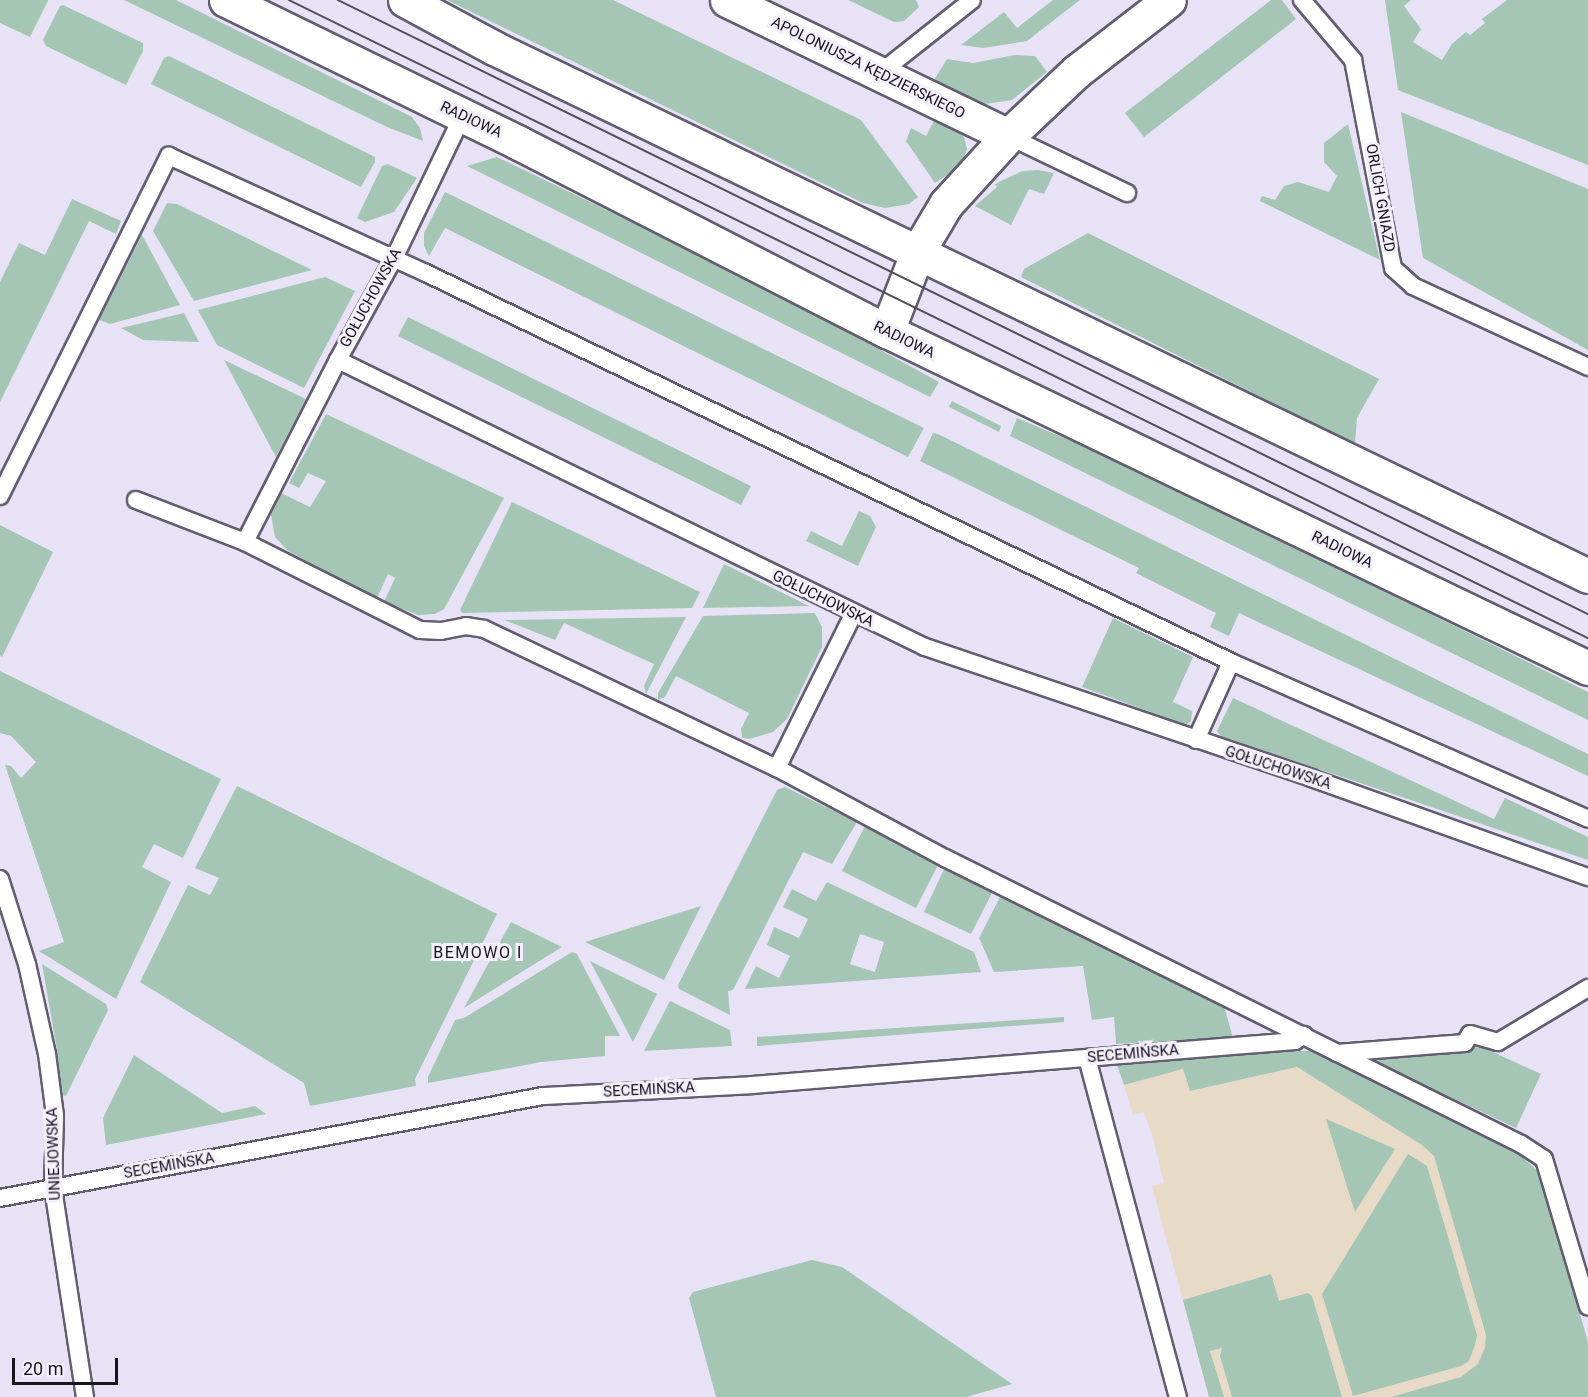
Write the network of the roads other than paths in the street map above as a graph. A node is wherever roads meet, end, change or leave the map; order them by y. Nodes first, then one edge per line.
1 (226, 0) edge
2 (405, 0) edge
3 (727, 0) edge
4 (972, 0) edge
5 (1169, 0) edge
6 (1302, 0) edge
7 (880, 73) junction
8 (462, 117) junction
9 (1008, 136) junction
10 (1127, 193) dead end
11 (918, 251) junction
12 (394, 258) junction
13 (887, 331) junction
14 (338, 360) junction
15 (1588, 367) edge
16 (0, 496) edge
17 (136, 500) dead end
18 (245, 542) junction
19 (1588, 576) edge
20 (854, 613) junction
21 (1231, 662) junction
22 (1588, 668) edge
23 (1196, 740) junction
24 (777, 768) junction
25 (1588, 819) edge
26 (1588, 877) edge
27 (0, 879) edge
28 (1588, 988) edge
29 (1304, 1035) junction
30 (1336, 1053) junction
31 (1087, 1058) junction
32 (52, 1188) junction
33 (0, 1198) edge
34 (1588, 1307) edge
35 (86, 1397) edge
36 (1178, 1397) edge

1 - 8 street, RADIOWA
2 - 11 street
3 - 7 street, APOLONIUSZA KĘDZIERSKIEGO
4 - 7 lane
5 - 9 street
6 - 15 lane, ORLICH GNIAZD
7 - 9 street, APOLONIUSZA KĘDZIERSKIEGO
8 - 12 lane, GOŁUCHOWSKA
8 - 13 street, RADIOWA
9 - 10 lane
9 - 11 street
11 - 13 street
11 - 19 street
12 - 14 lane, GOŁUCHOWSKA
12 - 16 lane
12 - 21 lane
13 - 22 street, RADIOWA
14 - 18 lane
14 - 20 lane, GOŁUCHOWSKA
17 - 18 lane
18 - 24 lane
20 - 23 lane, GOŁUCHOWSKA
20 - 24 lane
21 - 23 lane
21 - 25 lane
23 - 26 lane, GOŁUCHOWSKA
24 - 29 lane
27 - 32 lane, UNIEJOWSKA
28 - 30 lane
29 - 30 lane
29 - 31 lane, SECEMIŃSKA
30 - 34 lane
31 - 32 lane, SECEMIŃSKA
31 - 36 lane
32 - 33 lane, SECEMIŃSKA
32 - 35 lane, UNIEJOWSKA

